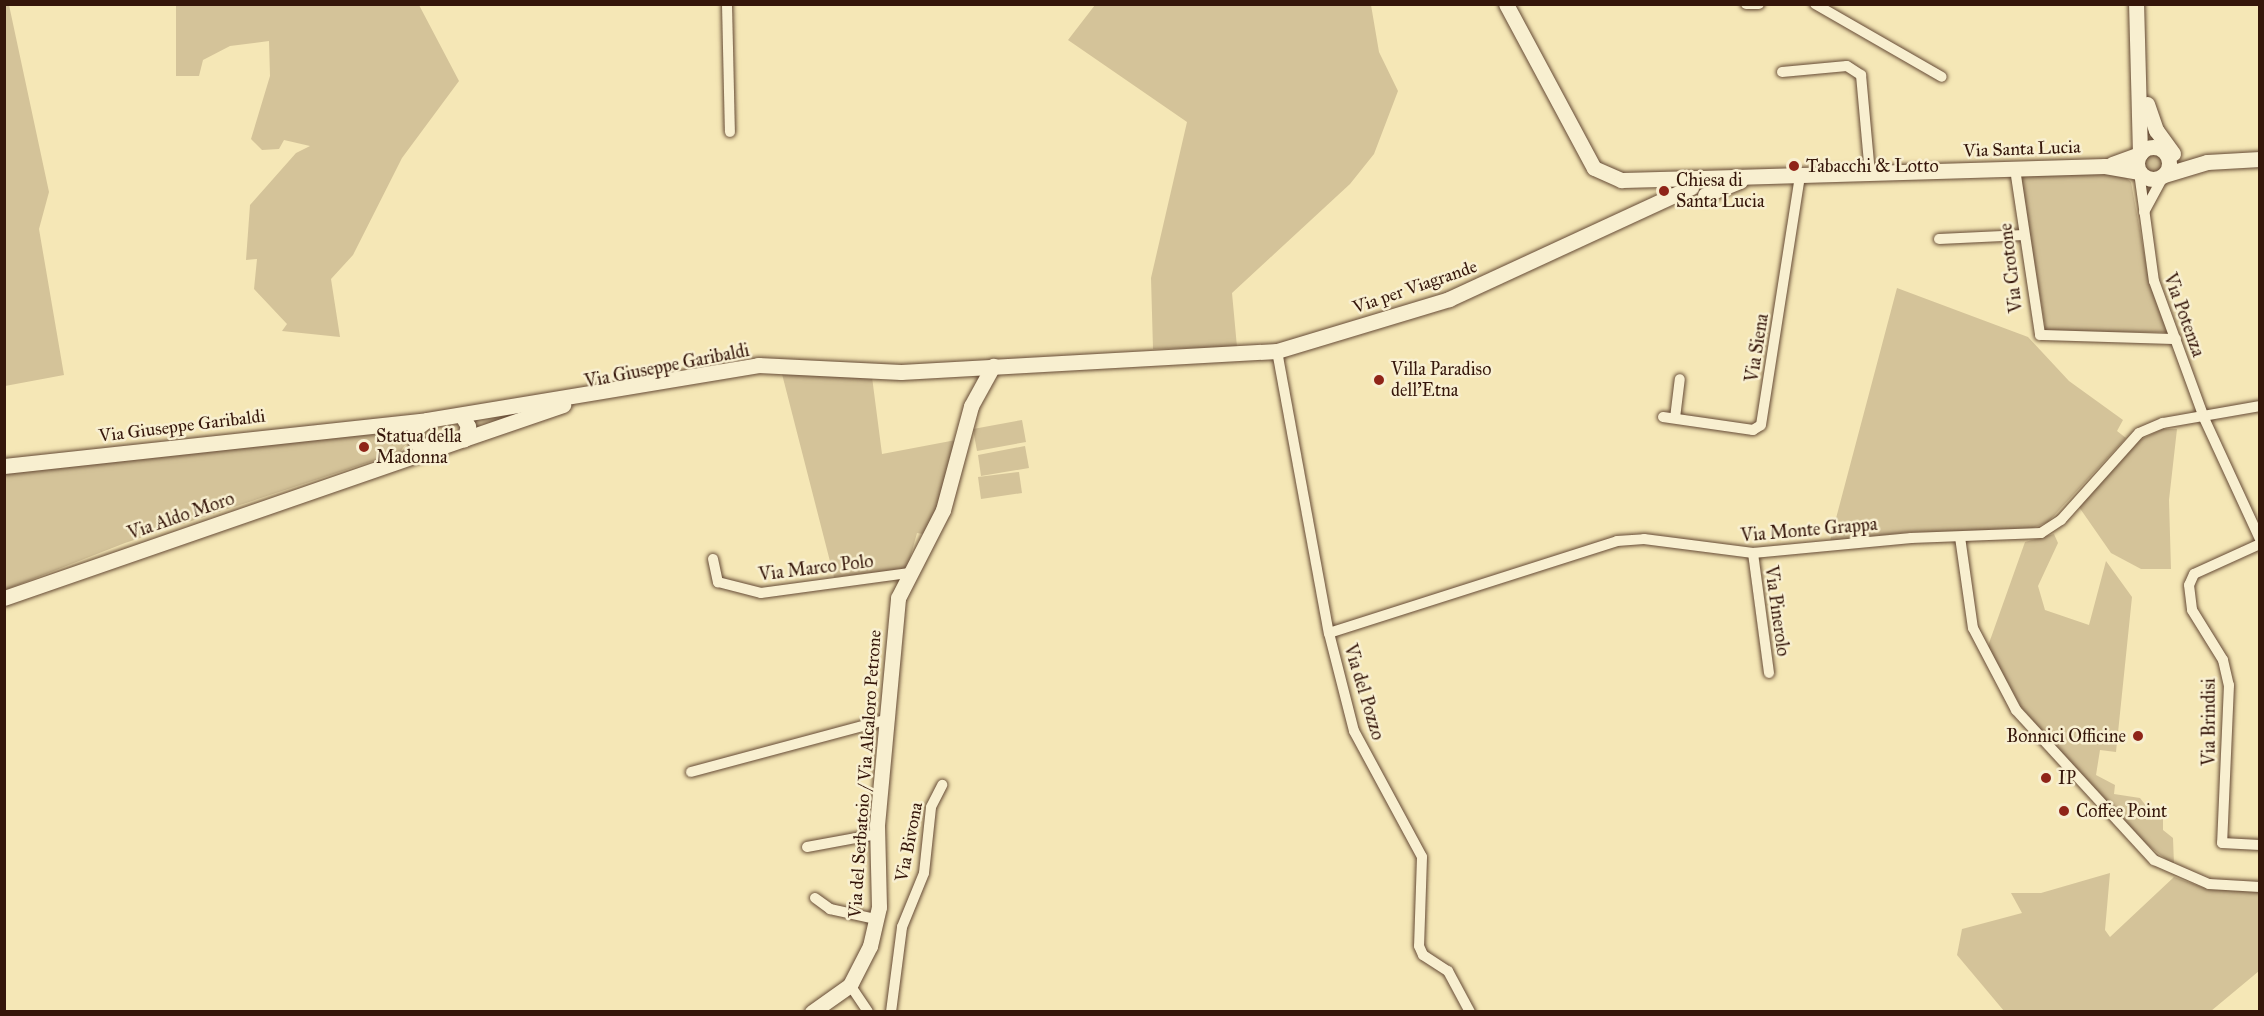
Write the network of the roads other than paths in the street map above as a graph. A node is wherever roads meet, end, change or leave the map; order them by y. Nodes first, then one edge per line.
1 (727, 4) edge
2 (1506, 4) edge
3 (1746, 4) edge
4 (1759, 4) edge
5 (1815, 4) edge
6 (2136, 4) edge
7 (1782, 72) dead end
8 (1942, 77) dead end
9 (2141, 80) junction
10 (730, 132) dead end
11 (2167, 149) junction
12 (2140, 154) junction
13 (2259, 159) edge
14 (2207, 162) junction
15 (2105, 166) junction
16 (2016, 169) junction
17 (2139, 172) junction
18 (1870, 174) junction
19 (1800, 176) junction
20 (2164, 176) junction
21 (1697, 186) junction
22 (2142, 221) junction
23 (2024, 235) junction
24 (1939, 239) dead end
25 (2176, 339) junction
26 (1277, 351) junction
27 (1153, 358) joint
28 (775, 365) junction
29 (993, 366) junction
30 (1680, 379) dead end
31 (2259, 406) edge
32 (462, 416) junction
33 (1663, 417) dead end
34 (1675, 418) junction
35 (2204, 418) junction
36 (427, 420) junction
37 (364, 427) junction
38 (414, 437) junction
39 (464, 439) junction
40 (432, 450) junction
41 (4, 466) edge
42 (370, 471) junction
43 (1960, 537) junction
44 (2259, 538) edge
45 (2259, 544) edge
46 (1753, 553) junction
47 (713, 559) dead end
48 (908, 573) junction
49 (4, 598) edge
50 (1329, 633) junction
51 (1769, 673) dead end
52 (889, 719) junction
53 (691, 772) dead end
54 (942, 785) dead end
55 (877, 834) junction
56 (2259, 845) edge
57 (807, 847) dead end
58 (2259, 887) edge
59 (815, 898) dead end
60 (876, 919) junction
61 (850, 985) junction
62 (812, 1011) edge
63 (868, 1011) edge
64 (891, 1011) edge
65 (1470, 1011) edge

1 - 10 street
2 - 21 main road
3 - 4 street
5 - 8 street
6 - 9 main road
7 - 18 street
9 - 11 main road
9 - 12 main road
11 - 12 main road
11 - 14 main road
11 - 20 main road
12 - 15 main road
12 - 17 main road
13 - 14 main road
14 - 20 main road
15 - 16 main road, Via Santa Lucia
15 - 17 main road
16 - 18 main road, Via Santa Lucia
16 - 23 street, Via Crotone
17 - 20 main road
17 - 22 street, Via Potenza
18 - 19 main road, Via Santa Lucia
19 - 21 main road, Via Santa Lucia
19 - 34 street, Via Siena
20 - 22 street
21 - 26 main road, Via per Viagrande
22 - 25 street, Via Potenza
23 - 24 street
23 - 25 street, Via Crotone
25 - 35 street, Via Potenza
26 - 27 main road, Via per Viagrande
26 - 50 street, Via del Pozzo
27 - 29 main road, Via Giuseppe Garibaldi
28 - 29 main road, Via Giuseppe Garibaldi
28 - 32 main road, Via Giuseppe Garibaldi
28 - 39 main road, Via Giuseppe Garibaldi
29 - 48 main road, Via del Serbatoio / Via Alcaloro Petrone
30 - 34 street
31 - 35 street, Via Monte Grappa
32 - 36 main road, Via Giuseppe Garibaldi
32 - 39 main road
33 - 34 street, Via Siena
35 - 43 street, Via Monte Grappa
35 - 44 street, Via Potenza
36 - 37 main road, Via Giuseppe Garibaldi
36 - 38 main road
37 - 38 main road
37 - 41 main road, Via Giuseppe Garibaldi
38 - 40 main road
38 - 42 main road
39 - 40 main road, Via Giuseppe Garibaldi
40 - 42 main road, Via Giuseppe Garibaldi
42 - 49 main road, Via Aldo Moro
43 - 46 street, Via Monte Grappa
43 - 58 street
45 - 56 street, Via Brindisi
46 - 50 street, Via Monte Grappa
46 - 51 street, Via Pinerolo
47 - 48 street, Via Marco Polo
48 - 52 main road, Via del Serbatoio / Via Alcaloro Petrone
50 - 65 street, Via del Pozzo
52 - 53 street
52 - 55 main road, Via del Serbatoio / Via Alcaloro Petrone
54 - 64 street, Via Bivona
55 - 57 street
55 - 60 main road, Via del Serbatoio / Via Alcaloro Petrone
59 - 60 street
60 - 61 main road, Via del Serbatoio / Via Alcaloro Petrone
61 - 62 main road
61 - 63 street

